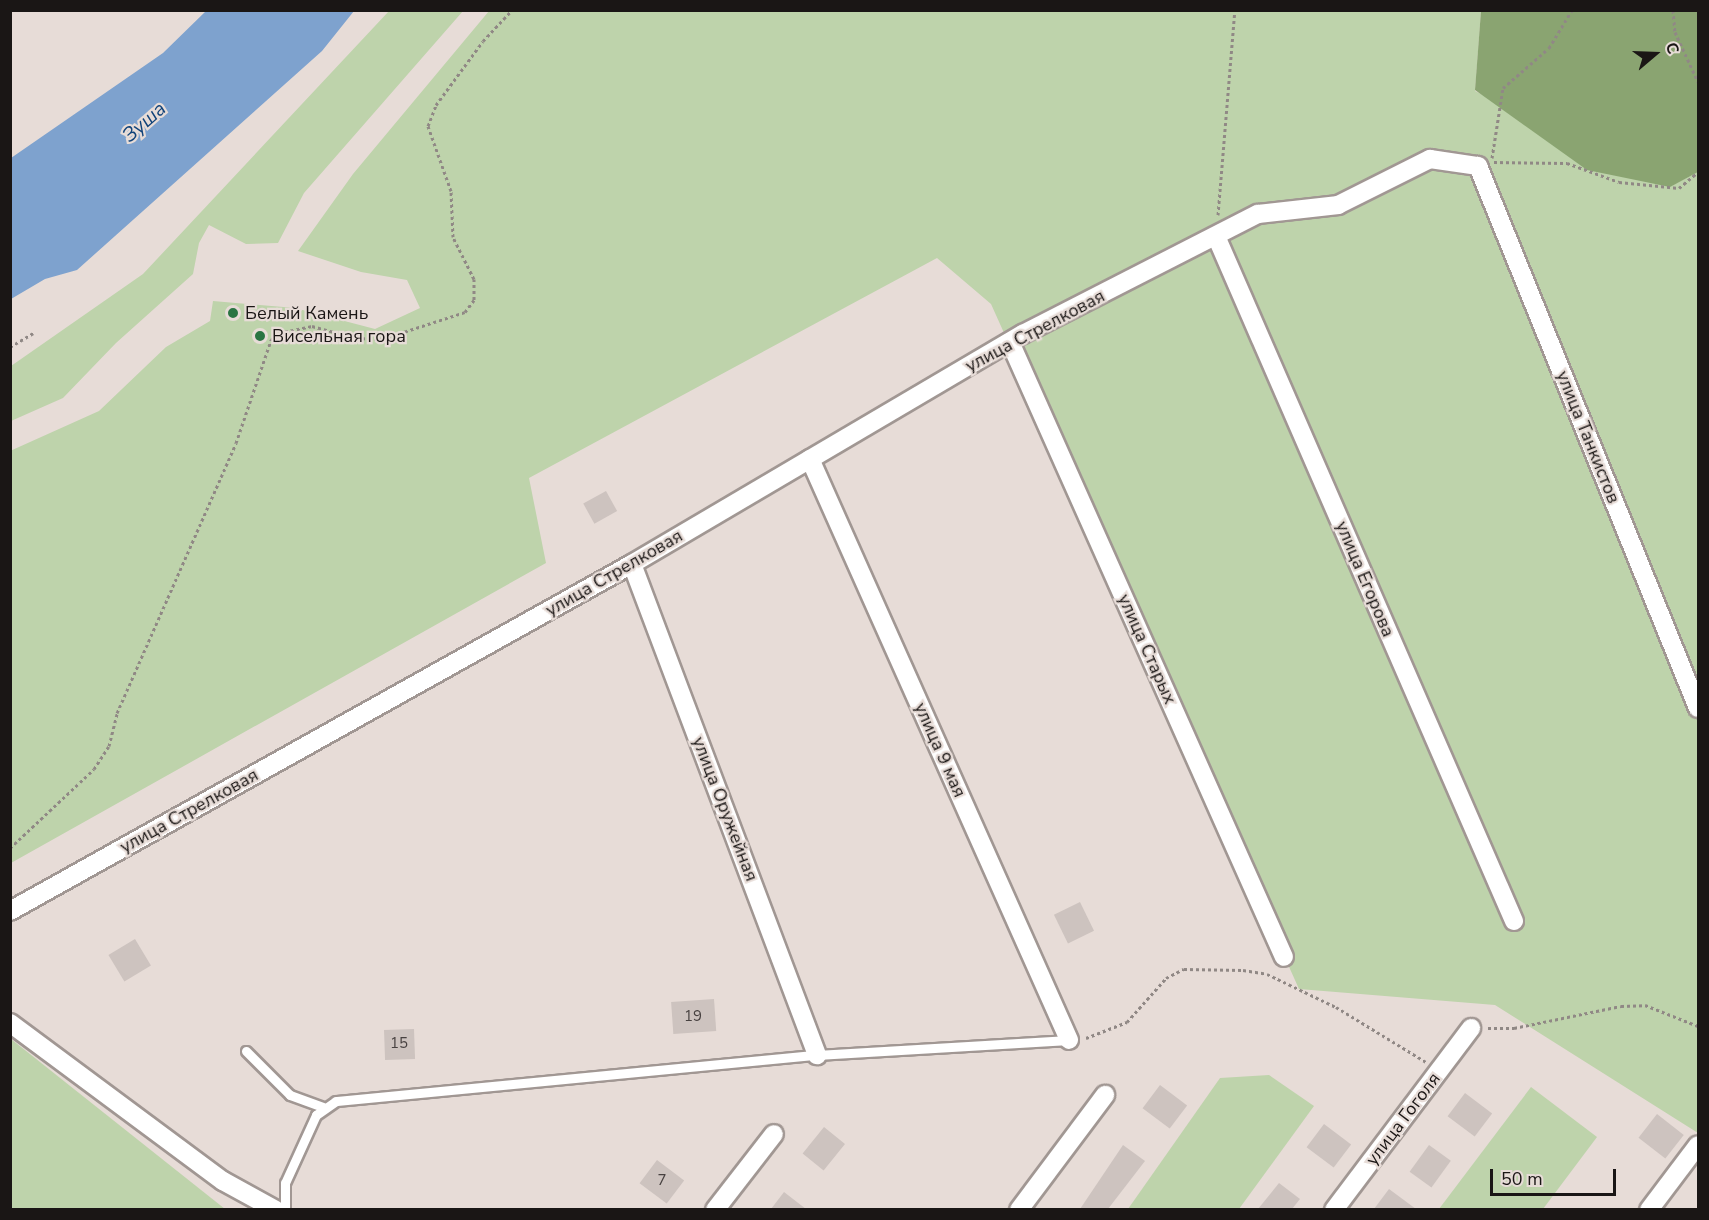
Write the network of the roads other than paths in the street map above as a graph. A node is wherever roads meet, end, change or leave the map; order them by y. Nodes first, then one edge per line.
1 (1485, 164) joint
2 (1216, 236) junction
3 (1010, 342) junction
4 (810, 459) junction
5 (632, 564) junction
6 (1698, 708) edge
7 (10, 911) edge
8 (1514, 921) dead end
9 (1284, 957) dead end
10 (10, 1023) edge
11 (1471, 1028) road end
12 (1069, 1040) joint
13 (246, 1051) dead end
14 (818, 1054) junction
15 (1106, 1095) dead end
16 (323, 1107) junction
17 (774, 1134) dead end
18 (1698, 1145) edge
19 (276, 1209) edge
20 (285, 1209) edge
21 (715, 1209) edge
22 (1019, 1209) edge
23 (1334, 1209) edge
24 (1649, 1209) edge

1 - 2 street, улица Стрелковая
1 - 6 street, улица Танкистов
2 - 3 street, улица Стрелковая
2 - 8 street, улица Егорова
3 - 4 street, улица Стрелковая
3 - 9 street, улица Старых
4 - 5 street, улица Стрелковая
4 - 12 street, улица 9 мая
5 - 7 street, улица Стрелковая
5 - 14 street, улица Оружейная
10 - 19 street
11 - 23 street, улица Гоголя
12 - 14 lane
13 - 16 lane
14 - 16 lane
15 - 22 street
16 - 20 lane
17 - 21 street
18 - 24 street

